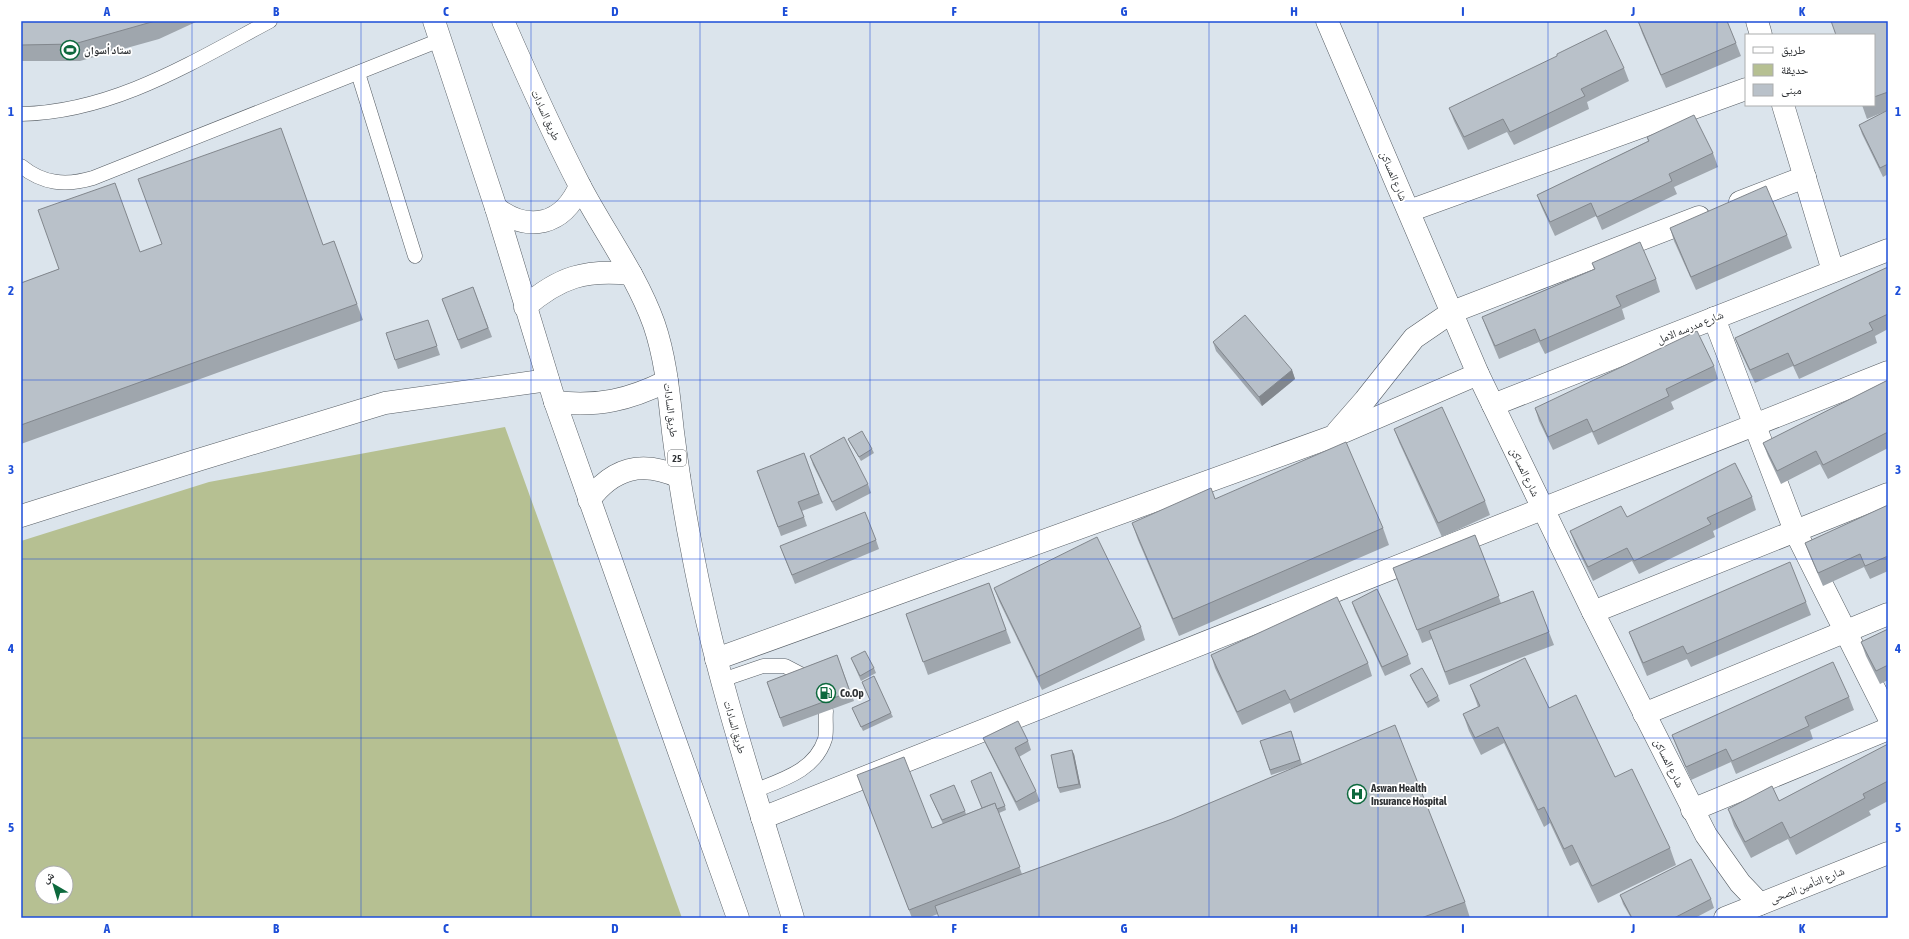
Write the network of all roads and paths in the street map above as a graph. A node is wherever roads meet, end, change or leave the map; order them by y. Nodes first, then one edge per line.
1 (270, 21) edge
2 (503, 21) edge
3 (1327, 21) edge
4 (1757, 21) edge
5 (437, 30) edge
6 (1761, 34) edge
7 (358, 73) junction
8 (1745, 89) edge
9 (1783, 106) edge
10 (21, 114) edge
11 (21, 166) edge
12 (1805, 177) junction
13 (580, 186) junction
14 (496, 208) junction
15 (1408, 211) junction
16 (1888, 250) edge
17 (415, 256) dead end
18 (1833, 271) junction
19 (631, 274) junction
20 (525, 307) junction
21 (1452, 312) junction
22 (1714, 318) junction
23 (1888, 372) edge
24 (1478, 374) junction
25 (548, 380) junction
26 (667, 381) junction
27 (555, 402) junction
28 (1493, 405) junction
29 (1754, 424) junction
30 (1334, 436) junction
31 (679, 477) junction
32 (1888, 494) edge
33 (589, 500) junction
34 (1542, 508) junction
35 (21, 516) edge
36 (1795, 532) junction
37 (1593, 612) junction
38 (1888, 614) edge
39 (1845, 631) junction
40 (719, 670) junction
41 (806, 677) edge
42 (826, 711) edge
43 (1644, 714) junction
44 (1888, 716) edge
45 (1888, 729) edge
46 (754, 791) junction
47 (1692, 810) junction
48 (762, 818) junction
49 (1888, 853) edge
50 (1760, 904) junction
51 (738, 918) edge
52 (793, 918) edge
53 (1725, 918) edge

1 - 10 lane
2 - 13 street, طريق السادات / 25
3 - 15 street, شارع المساكن
4 - 6 street
5 - 7 lane
5 - 14 street
7 - 11 lane
7 - 17 lane
8 - 15 street
9 - 12 street
12 - 18 street
12 - 21 street
13 - 14 street
13 - 19 street, طريق السادات / 25
14 - 20 street
15 - 21 street, شارع المساكن
16 - 18 street, شارع مدرسه الامل
18 - 22 street, شارع مدرسه الامل
19 - 20 street
19 - 26 street, طريق السادات / 25
20 - 25 street
21 - 24 street, شارع المساكن
21 - 30 street
22 - 28 street, شارع مدرسه الامل
22 - 29 street
23 - 29 street
24 - 28 street, شارع المساكن
24 - 30 street
25 - 27 street
25 - 35 street
26 - 27 street
26 - 31 street, طريق السادات / 25
27 - 33 street
28 - 34 street, شارع المساكن
29 - 34 street
29 - 36 street
30 - 40 street
31 - 33 street
31 - 40 street, طريق السادات / 25
32 - 36 street
33 - 51 street
34 - 37 street, شارع المساكن
34 - 48 street
36 - 37 street
36 - 39 street
37 - 43 street, شارع المساكن
38 - 39 street
39 - 43 street
39 - 44 street
40 - 41 lane
40 - 46 street, طريق السادات / 25
42 - 46 lane
43 - 47 street, شارع المساكن
45 - 47 street
46 - 48 street, طريق السادات / 25
47 - 50 street, شارع المساكن
48 - 52 street, طريق السادات / 25
49 - 50 street, شارع التأمين الصحى
50 - 53 street, شارع التأمين الصحى

